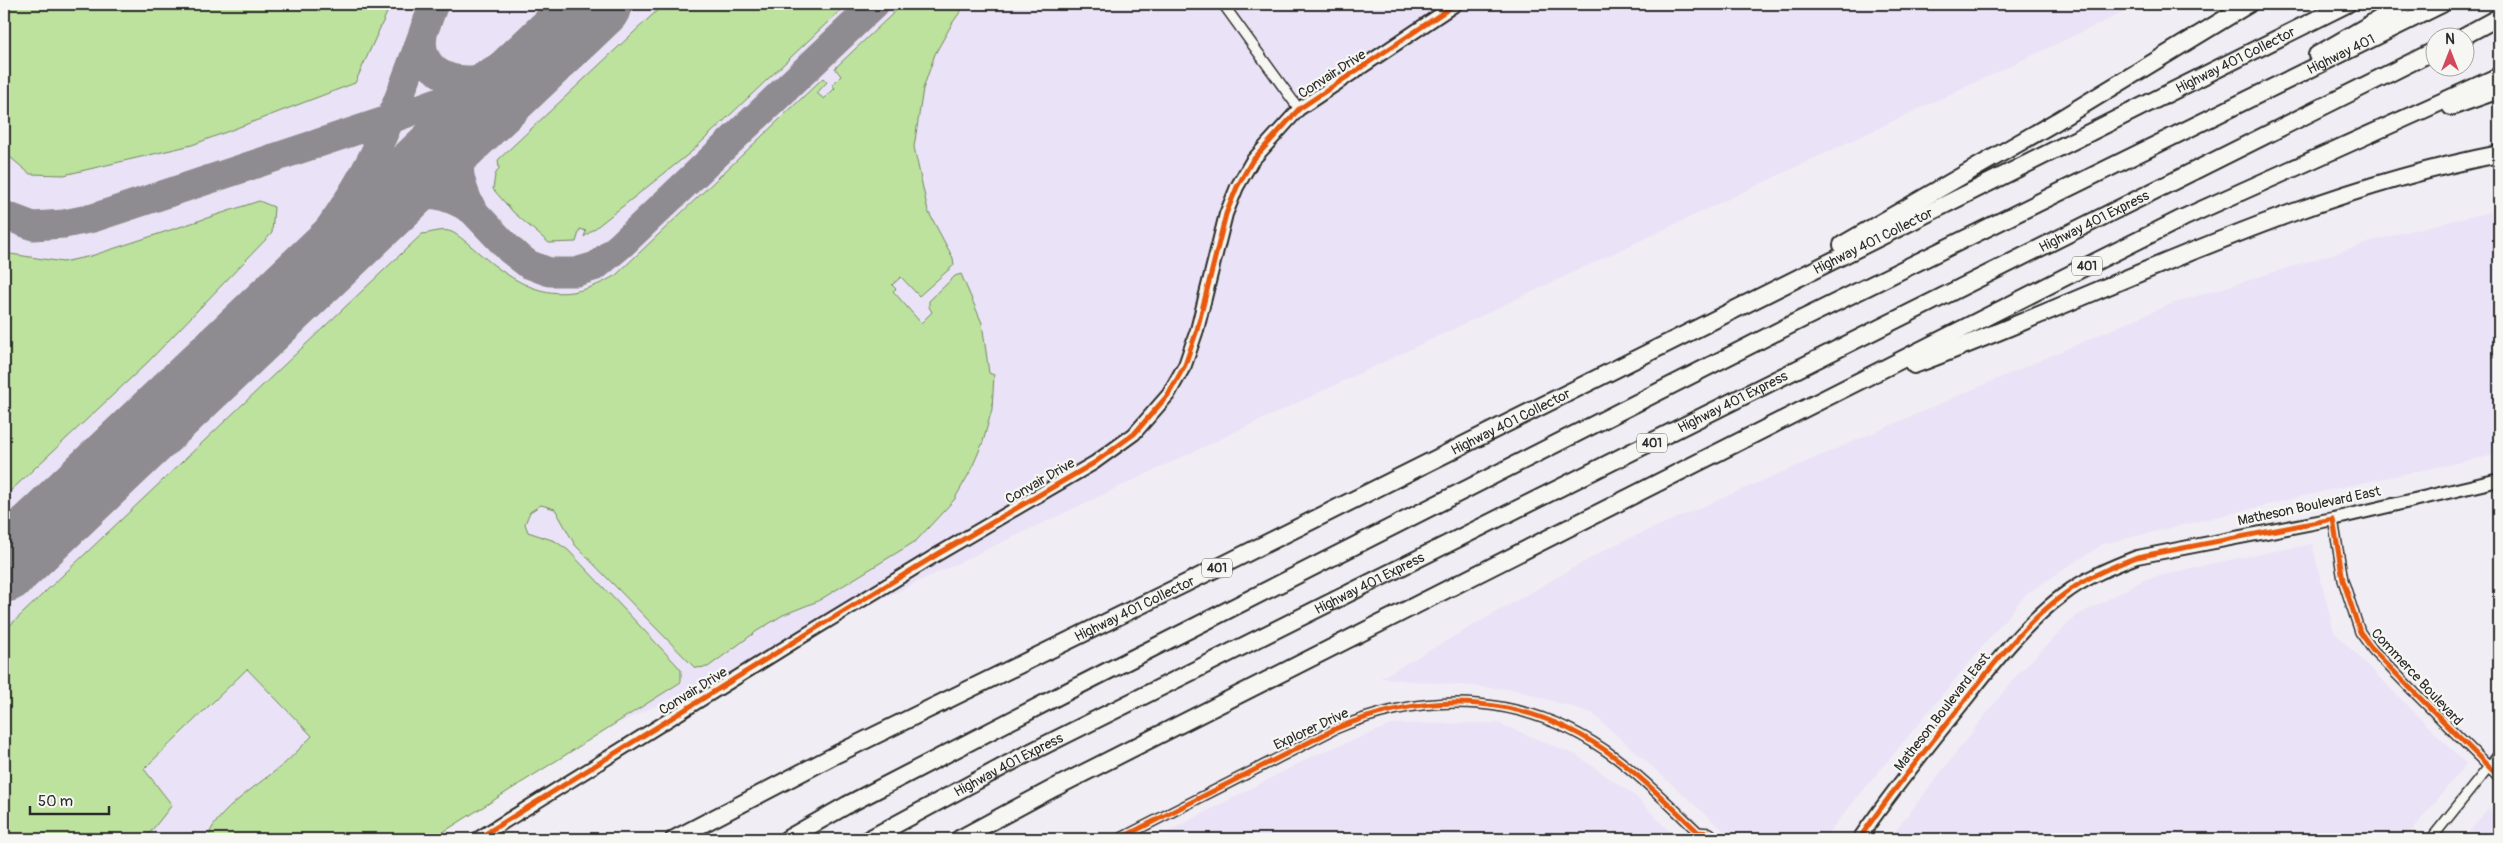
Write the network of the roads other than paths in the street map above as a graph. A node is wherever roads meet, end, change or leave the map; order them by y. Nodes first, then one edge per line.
1 (1223, 4) edge
2 (1456, 4) edge
3 (2248, 4) edge
4 (2347, 4) edge
5 (2405, 4) edge
6 (2442, 4) edge
7 (2499, 17) edge
8 (2476, 29) edge
9 (2426, 55) edge
10 (2499, 76) edge
11 (2499, 90) edge
12 (2240, 102) junction
13 (1299, 109) junction
14 (2341, 147) junction
15 (2499, 154) edge
16 (1759, 296) junction
17 (1836, 394) junction
18 (2499, 480) edge
19 (2333, 519) junction
20 (2499, 754) edge
21 (2489, 766) junction
22 (2499, 777) edge
23 (1699, 836) edge
24 (476, 839) edge
25 (674, 839) edge
26 (787, 839) edge
27 (869, 839) edge
28 (959, 839) edge
29 (1119, 839) edge
30 (1716, 839) edge
31 (1859, 839) edge
32 (2431, 839) edge

1 - 13 street
2 - 13 street, Convair Drive
3 - 16 highway
4 - 16 highway, Highway 401 Collector / 401
5 - 12 highway
6 - 12 highway, Highway 401
7 - 8 highway
9 - 27 highway, Highway 401 Express / 401
10 - 14 highway
11 - 14 highway
12 - 26 highway
13 - 24 street, Convair Drive
14 - 17 highway, 401
15 - 17 highway
16 - 25 highway, Highway 401 Collector / 401
17 - 28 highway, 401
18 - 19 street, Matheson Boulevard East
19 - 21 street, Commerce Boulevard
19 - 31 street, Matheson Boulevard East
20 - 21 street
21 - 22 street, Commerce Boulevard
21 - 32 street
23 - 29 street, Explorer Drive
23 - 30 street, Explorer Drive

